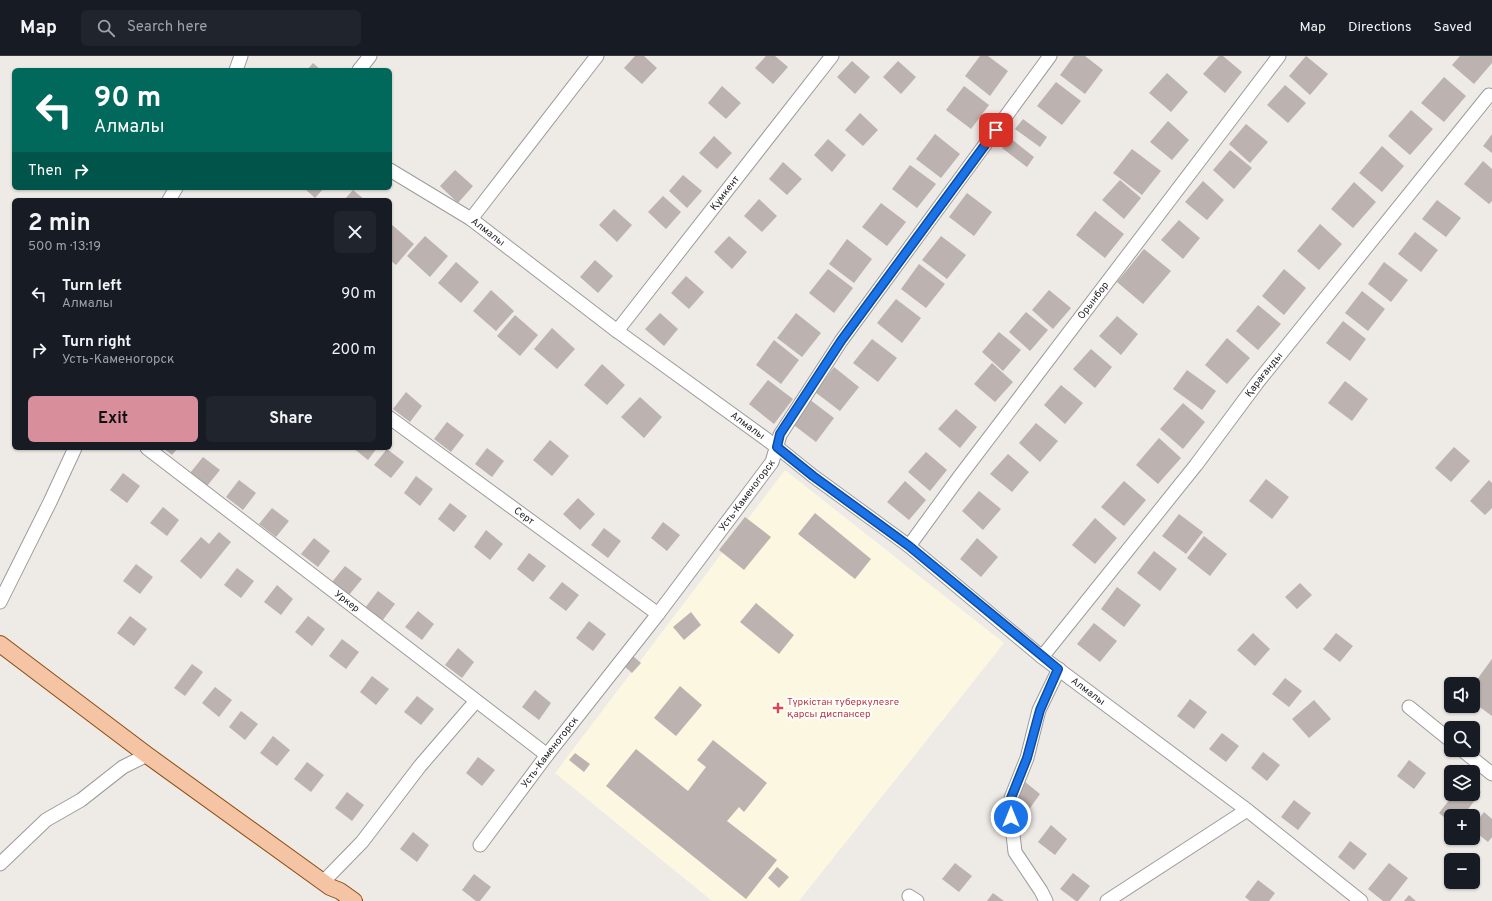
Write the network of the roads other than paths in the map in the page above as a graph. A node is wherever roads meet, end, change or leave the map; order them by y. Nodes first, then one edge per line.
1 (241, 56) edge
2 (370, 56) edge
3 (597, 56) edge
4 (832, 56) edge
5 (1050, 56) edge
6 (1279, 56) edge
7 (238, 68) edge
8 (361, 68) edge
9 (1489, 95) dead end
10 (392, 171) edge
11 (471, 219) junction
12 (617, 331) junction
13 (392, 419) edge
14 (777, 447) junction
15 (73, 450) edge
16 (150, 450) edge
17 (909, 546) junction
18 (0, 602) edge
19 (658, 614) junction
20 (0, 644) edge
21 (1042, 657) junction
22 (1058, 669) junction
23 (476, 701) junction
24 (1409, 707) dead end
25 (1444, 735) edge
26 (148, 755) junction
27 (547, 755) junction
28 (1471, 757) edge
29 (1492, 774) edge
30 (1247, 810) junction
31 (480, 845) dead end
32 (0, 864) edge
33 (326, 884) junction
34 (340, 901) edge
35 (354, 901) edge
36 (1046, 901) edge
37 (1107, 901) edge
38 (1362, 901) edge

1 - 7 street
2 - 8 street
3 - 11 street
4 - 12 street, Құмкент
5 - 14 street, Усть-Каменогорск
6 - 17 street, Орынбор
9 - 21 street, Қарағанды
10 - 11 street, Алмалы
11 - 12 street, Алмалы
12 - 14 street, Алмалы
13 - 19 street, Серт
14 - 17 street, Алмалы
14 - 19 street, Усть-Каменогорск
15 - 18 street
16 - 23 street, Уркер
17 - 21 street, Алмалы
19 - 27 street, Усть-Каменогорск
20 - 26 main road
21 - 22 street, Алмалы
22 - 30 street, Алмалы
22 - 36 street
23 - 27 street, Уркер
23 - 33 street
24 - 25 street
26 - 32 street
26 - 33 main road
27 - 31 street, Усть-Каменогорск
28 - 29 street
30 - 37 street
30 - 38 street, Алмалы
33 - 34 main road
33 - 35 main road

